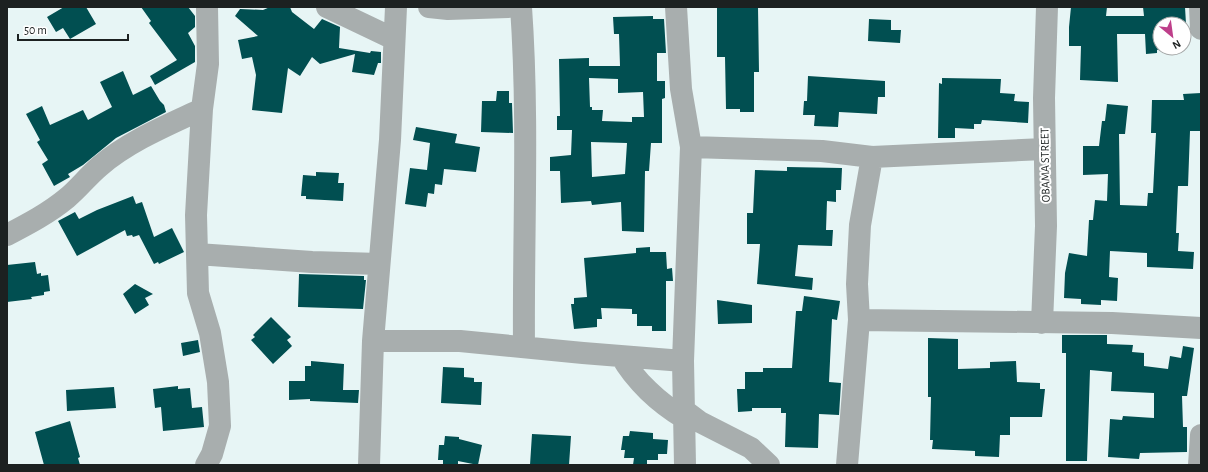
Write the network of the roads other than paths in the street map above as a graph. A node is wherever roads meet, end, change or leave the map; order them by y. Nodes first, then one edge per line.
1 (207, 7) edge
2 (328, 7) edge
3 (396, 7) edge
4 (429, 7) edge
5 (508, 7) edge
6 (521, 7) edge
7 (676, 7) edge
8 (1047, 7) edge
9 (1200, 7) edge
10 (1201, 29) edge
11 (394, 39) junction
12 (202, 109) junction
13 (691, 147) junction
14 (1044, 149) junction
15 (872, 157) junction
16 (7, 235) edge
17 (197, 254) junction
18 (379, 264) junction
19 (859, 320) junction
20 (1042, 323) junction
21 (1201, 328) edge
22 (373, 341) junction
23 (524, 347) junction
24 (620, 356) junction
25 (683, 360) junction
26 (684, 414) junction
27 (1201, 435) edge
28 (206, 465) edge
29 (369, 465) edge
30 (685, 465) edge
31 (769, 465) edge
32 (847, 465) edge
33 (1199, 465) edge

1 - 12 street
2 - 11 street
3 - 11 street
4 - 5 street
6 - 23 street
7 - 13 street
8 - 14 street, OBAMA STREET
9 - 10 street
11 - 18 street
12 - 16 street
12 - 17 street
13 - 15 street
13 - 25 street
14 - 15 street
14 - 20 street, OBAMA STREET
15 - 19 street
17 - 18 street
17 - 28 street
18 - 22 street
19 - 20 street
19 - 32 street
20 - 21 street
22 - 23 street
22 - 29 street
23 - 24 street
24 - 25 street
24 - 26 street
25 - 26 street
26 - 30 street
26 - 31 street
27 - 33 street

